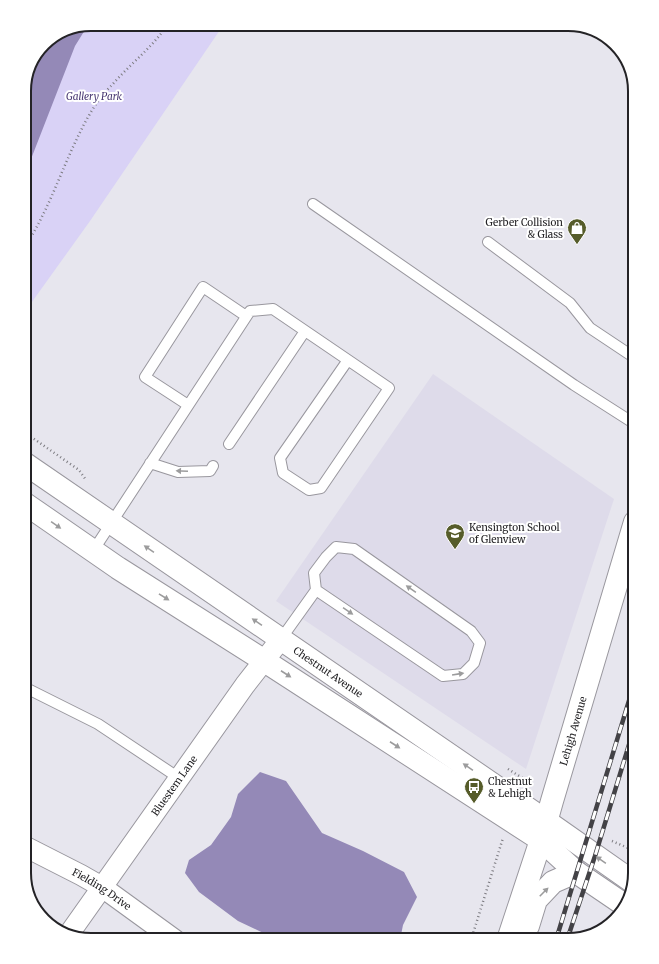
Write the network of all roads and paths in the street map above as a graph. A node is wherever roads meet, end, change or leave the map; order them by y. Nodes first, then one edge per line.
1 (163, 31) edge
2 (313, 204) dead end
3 (31, 238) edge
4 (488, 242) dead end
5 (246, 316) junction
6 (305, 331) junction
7 (628, 353) edge
8 (348, 360) junction
9 (188, 405) junction
10 (628, 420) edge
11 (229, 444) dead end
12 (150, 463) junction
13 (213, 466) dead end
14 (31, 468) edge
15 (31, 508) edge
16 (111, 522) junction
17 (628, 546) edge
18 (93, 551) junction
19 (316, 590) junction
20 (281, 639) junction
21 (263, 660) junction
22 (31, 690) edge
23 (179, 778) junction
24 (544, 830) junction
25 (503, 838) dead end
26 (31, 850) edge
27 (576, 872) junction
28 (627, 879) edge
29 (102, 887) junction
30 (620, 902) edge
31 (72, 930) edge
32 (165, 933) edge
33 (473, 933) edge
34 (510, 933) edge
35 (525, 933) edge

1 - 3 path
2 - 10 lane
4 - 7 lane
5 - 6 lane
5 - 9 lane
5 - 9 lane
6 - 8 lane
6 - 11 lane
8 - 8 lane
9 - 12 lane
13 -> 12 lane
12 - 16 lane
14 - 16 street, Chestnut Avenue
15 -> 18 street, Chestnut Avenue
16 - 18 lane
20 -> 16 street, Chestnut Avenue
17 - 24 street, Lehigh Avenue
18 -> 21 street, Chestnut Avenue
19 -> 19 lane
19 - 20 lane
20 - 21 street, Bluestem Lane
24 -> 20 street, Chestnut Avenue
21 - 23 street, Bluestem Lane
21 -> 24 street, Chestnut Avenue
22 - 23 lane
23 - 29 street, Bluestem Lane
24 - 27 street, Chestnut Avenue
28 -> 24 street, Chestnut Avenue
24 - 34 street, Lehigh Avenue
25 - 33 path
26 - 29 street, Fielding Drive
27 - 30 street, Chestnut Avenue
35 -> 27 street
29 - 31 street, Bluestem Lane
29 - 32 street, Fielding Drive

